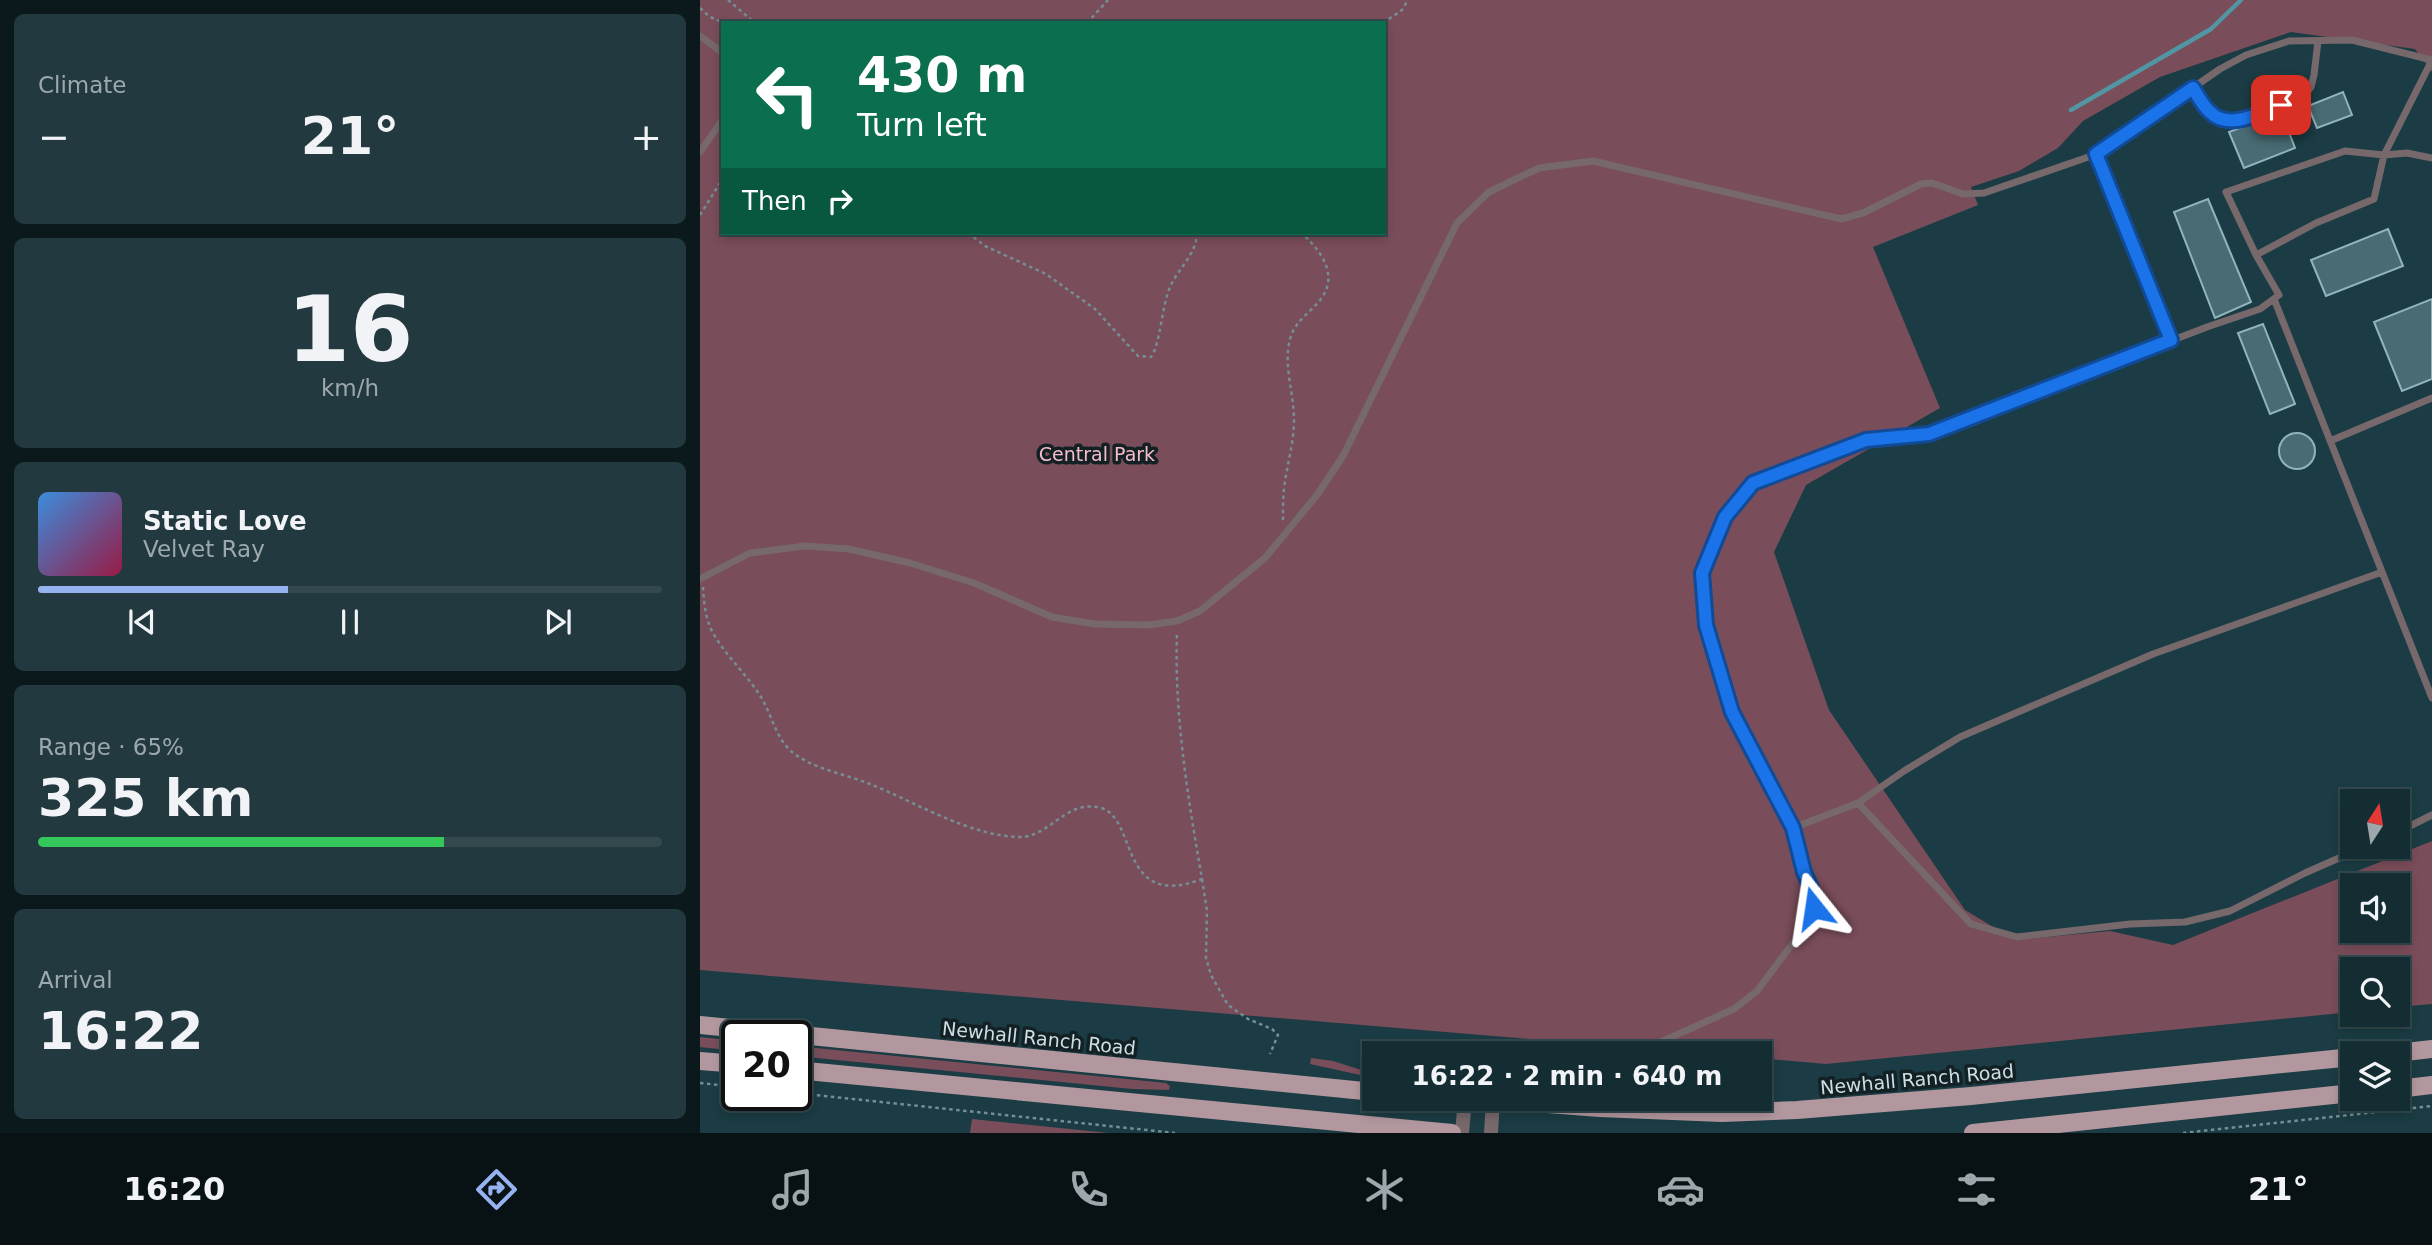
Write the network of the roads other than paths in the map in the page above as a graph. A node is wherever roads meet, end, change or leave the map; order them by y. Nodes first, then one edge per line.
1 (700, 36) edge
2 (2318, 41) junction
3 (721, 52) edge
4 (2432, 60) edge
5 (2193, 88) junction
6 (721, 122) edge
7 (700, 152) edge
8 (2096, 154) junction
9 (2384, 155) junction
10 (2432, 158) edge
11 (2256, 255) junction
12 (2274, 299) junction
13 (2171, 340) junction
14 (2432, 398) edge
15 (2330, 441) junction
16 (2382, 572) junction
17 (702, 578) edge
18 (2432, 698) edge
19 (1858, 803) junction
20 (2432, 815) edge
21 (2410, 826) edge
22 (1793, 828) junction
23 (2340, 858) edge
24 (700, 1025) edge
25 (1663, 1041) edge
26 (2432, 1049) edge
27 (2410, 1052) edge
28 (2340, 1058) edge
29 (700, 1061) edge
30 (721, 1063) edge
31 (812, 1072) edge
32 (2432, 1085) edge
33 (2410, 1087) edge
34 (1362, 1091) edge
35 (2340, 1094) edge
36 (1464, 1111) edge
37 (1492, 1111) edge
38 (1695, 1111) edge
39 (1772, 1111) edge
40 (1772, 1111) edge
41 (1452, 1133) edge
42 (1462, 1133) edge
43 (1491, 1133) edge
44 (1973, 1133) edge

1 - 3 lane
2 - 4 lane
2 - 5 lane
2 - 5 lane
4 - 9 lane
5 - 8 lane
6 - 7 lane
8 - 13 lane
8 - 17 lane
9 - 10 lane
9 - 11 lane
9 - 11 lane
11 - 12 lane
12 - 13 lane
12 - 15 lane
13 - 22 lane
14 - 15 lane
15 - 16 lane
16 - 18 lane
16 - 19 lane
19 - 22 lane
19 - 23 lane
20 - 21 lane
22 - 25 lane
24 - 34 main road, Newhall Ranch Road
26 - 27 main road
28 - 39 main road, Newhall Ranch Road
29 - 30 main road
31 - 41 main road
32 - 33 main road
35 - 44 main road
36 - 42 street
37 - 43 street
38 - 40 main road, Newhall Ranch Road

